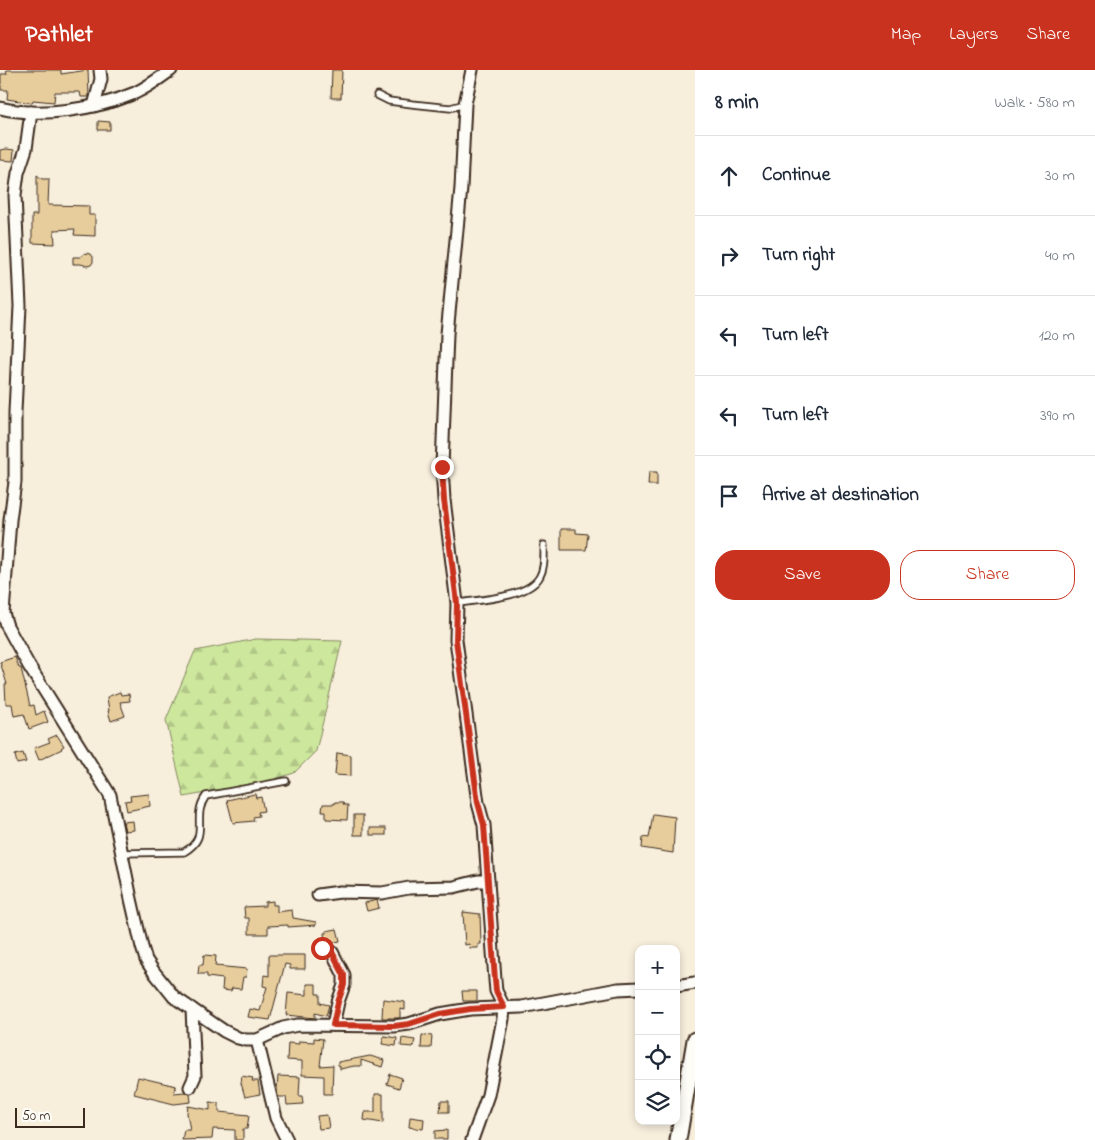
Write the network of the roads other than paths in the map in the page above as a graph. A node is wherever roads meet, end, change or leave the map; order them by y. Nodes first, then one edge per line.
1 (100, 70) edge
2 (171, 70) edge
3 (472, 70) edge
4 (378, 95) dead end
5 (465, 104) junction
6 (94, 106) junction
7 (0, 108) edge
8 (31, 112) junction
9 (5, 519) edge
10 (544, 545) dead end
11 (457, 603) junction
12 (286, 782) dead end
13 (122, 853) junction
14 (488, 882) junction
15 (318, 896) dead end
16 (322, 948) dead end
17 (695, 983) edge
18 (680, 985) edge
19 (635, 988) edge
20 (504, 1007) junction
21 (192, 1010) junction
22 (333, 1025) junction
23 (257, 1040) junction
24 (695, 1040) edge
25 (190, 1087) dead end
26 (287, 1140) edge
27 (472, 1140) edge
28 (678, 1140) edge

1 - 6 street
2 - 6 street
3 - 5 street
4 - 5 lane
5 - 11 street
6 - 8 street
7 - 8 street
8 - 9 street
9 - 13 street
10 - 11 lane
11 - 14 street
12 - 13 lane
13 - 21 street
14 - 15 street
14 - 20 street
16 - 22 street
17 - 18 street
19 - 20 street
20 - 22 street
20 - 27 street
21 - 23 street
21 - 25 street
22 - 23 street
23 - 26 street
24 - 28 main road

